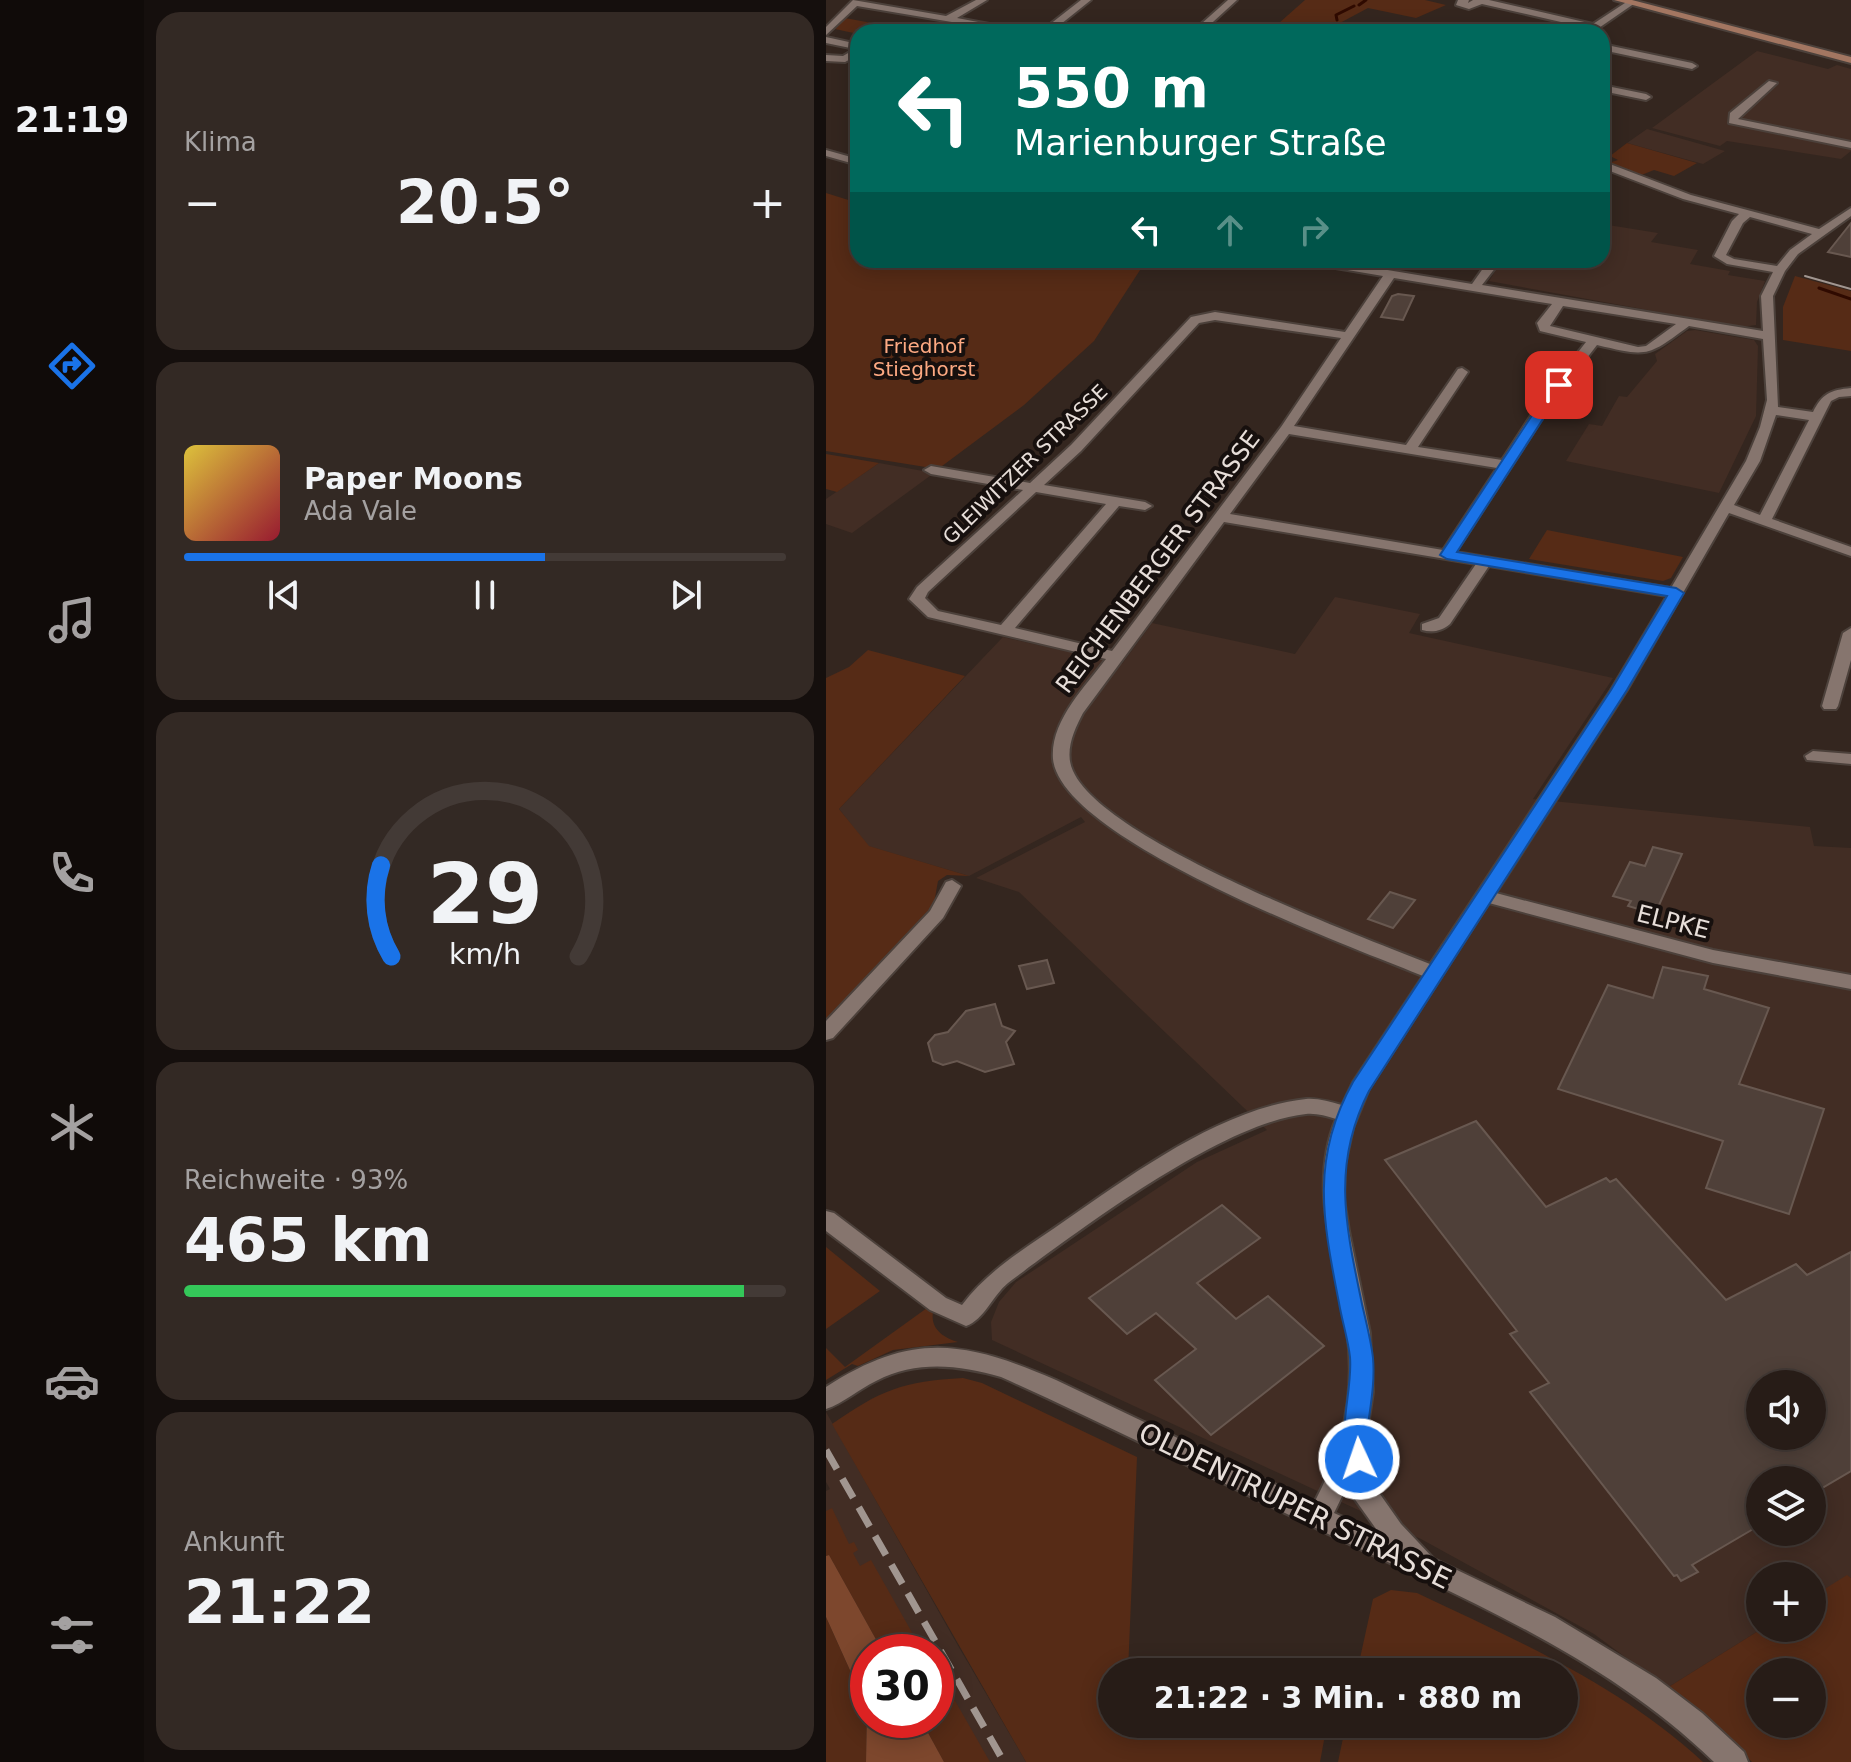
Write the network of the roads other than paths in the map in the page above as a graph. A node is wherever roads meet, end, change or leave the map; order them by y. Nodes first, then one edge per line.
1 (983, 0) edge
2 (1087, 0) edge
3 (1233, 0) edge
4 (1465, 0) edge
5 (1479, 0) edge
6 (1631, 1) edge
7 (856, 2) edge
8 (949, 18) junction
9 (982, 24) edge
10 (1056, 24) edge
11 (1206, 24) edge
12 (1569, 24) edge
13 (1599, 24) edge
14 (826, 32) edge
15 (826, 40) edge
16 (850, 47) edge
17 (1610, 49) edge
18 (850, 55) edge
19 (826, 58) edge
20 (1851, 58) edge
21 (845, 59) junction
22 (850, 60) edge
23 (1692, 66) dead end
24 (1772, 83) dead end
25 (1610, 90) edge
26 (1646, 97) dead end
27 (1851, 145) edge
28 (826, 153) edge
29 (850, 160) edge
30 (1610, 167) edge
31 (1851, 211) edge
32 (1748, 213) junction
33 (1818, 232) junction
34 (1358, 268) edge
35 (1489, 268) edge
36 (1780, 270) junction
37 (1391, 273) junction
38 (1476, 286) junction
39 (1560, 301) junction
40 (1686, 323) junction
41 (1349, 336) junction
42 (1770, 336) junction
43 (1593, 341) junction
44 (1462, 372) dead end
45 (1851, 392) edge
46 (1772, 410) junction
47 (1817, 417) junction
48 (1286, 429) junction
49 (1410, 449) junction
50 (1506, 465) junction
51 (931, 470) dead end
52 (1032, 487) junction
53 (1116, 501) junction
54 (1145, 506) dead end
55 (1725, 507) junction
56 (1220, 517) junction
57 (1764, 521) junction
58 (1851, 552) edge
59 (1447, 555) junction
60 (1485, 561) junction
61 (1676, 593) junction
62 (1427, 627) dead end
63 (1005, 630) junction
64 (1851, 633) edge
65 (1114, 656) junction
66 (1830, 706) dead end
67 (1813, 756) dead end
68 (1851, 759) edge
69 (952, 886) dead end
70 (1486, 896) junction
71 (1434, 973) junction
72 (1851, 982) edge
73 (826, 1033) edge
74 (1346, 1114) junction
75 (826, 1219) edge
76 (826, 1399) edge
77 (1355, 1429) junction
78 (1319, 1517) junction
79 (1437, 1573) junction
80 (1734, 1762) edge

1 - 8 street
2 - 10 street
3 - 11 street
4 - 5 street
5 - 12 street
6 - 13 street
6 - 20 main road
7 - 8 street
7 - 14 street
8 - 9 street
15 - 16 street
17 - 23 street
18 - 21 street
19 - 21 street
21 - 22 street
24 - 27 street
25 - 26 street
28 - 29 street
30 - 32 street
31 - 33 street
32 - 33 street
32 - 36 street
33 - 36 street
34 - 37 street
35 - 38 street
36 - 42 street
37 - 38 street
37 - 41 street, REICHENBERGER STRASSE
38 - 39 street
39 - 40 street
39 - 43 street
40 - 42 street
40 - 43 street
41 - 48 street, REICHENBERGER STRASSE
41 - 52 street, GLEIWITZER STRASSE
42 - 46 street
43 - 50 street
44 - 49 street
45 - 47 street
46 - 47 street
46 - 55 street
47 - 57 street
48 - 49 street
48 - 56 street, REICHENBERGER STRASSE
49 - 50 street
50 - 59 street
51 - 52 street
52 - 53 street
52 - 63 street, GLEIWITZER STRASSE
53 - 54 street
53 - 63 street
55 - 57 street
55 - 61 street
56 - 59 street
56 - 65 street, REICHENBERGER STRASSE
57 - 58 street
59 - 60 street
60 - 61 street
60 - 62 street
61 - 70 street
63 - 65 street, GLEIWITZER STRASSE
64 - 66 street
65 - 71 street, REICHENBERGER STRASSE
67 - 68 street
69 - 73 street
70 - 71 street
70 - 72 street, ELPKE
71 - 74 street
74 - 75 street
74 - 77 street
76 - 78 street, OLDENTRUPER STRASSE
77 - 78 street
77 - 79 street
78 - 79 street, OLDENTRUPER STRASSE
79 - 80 street, OLDENTRUPER STRASSE

